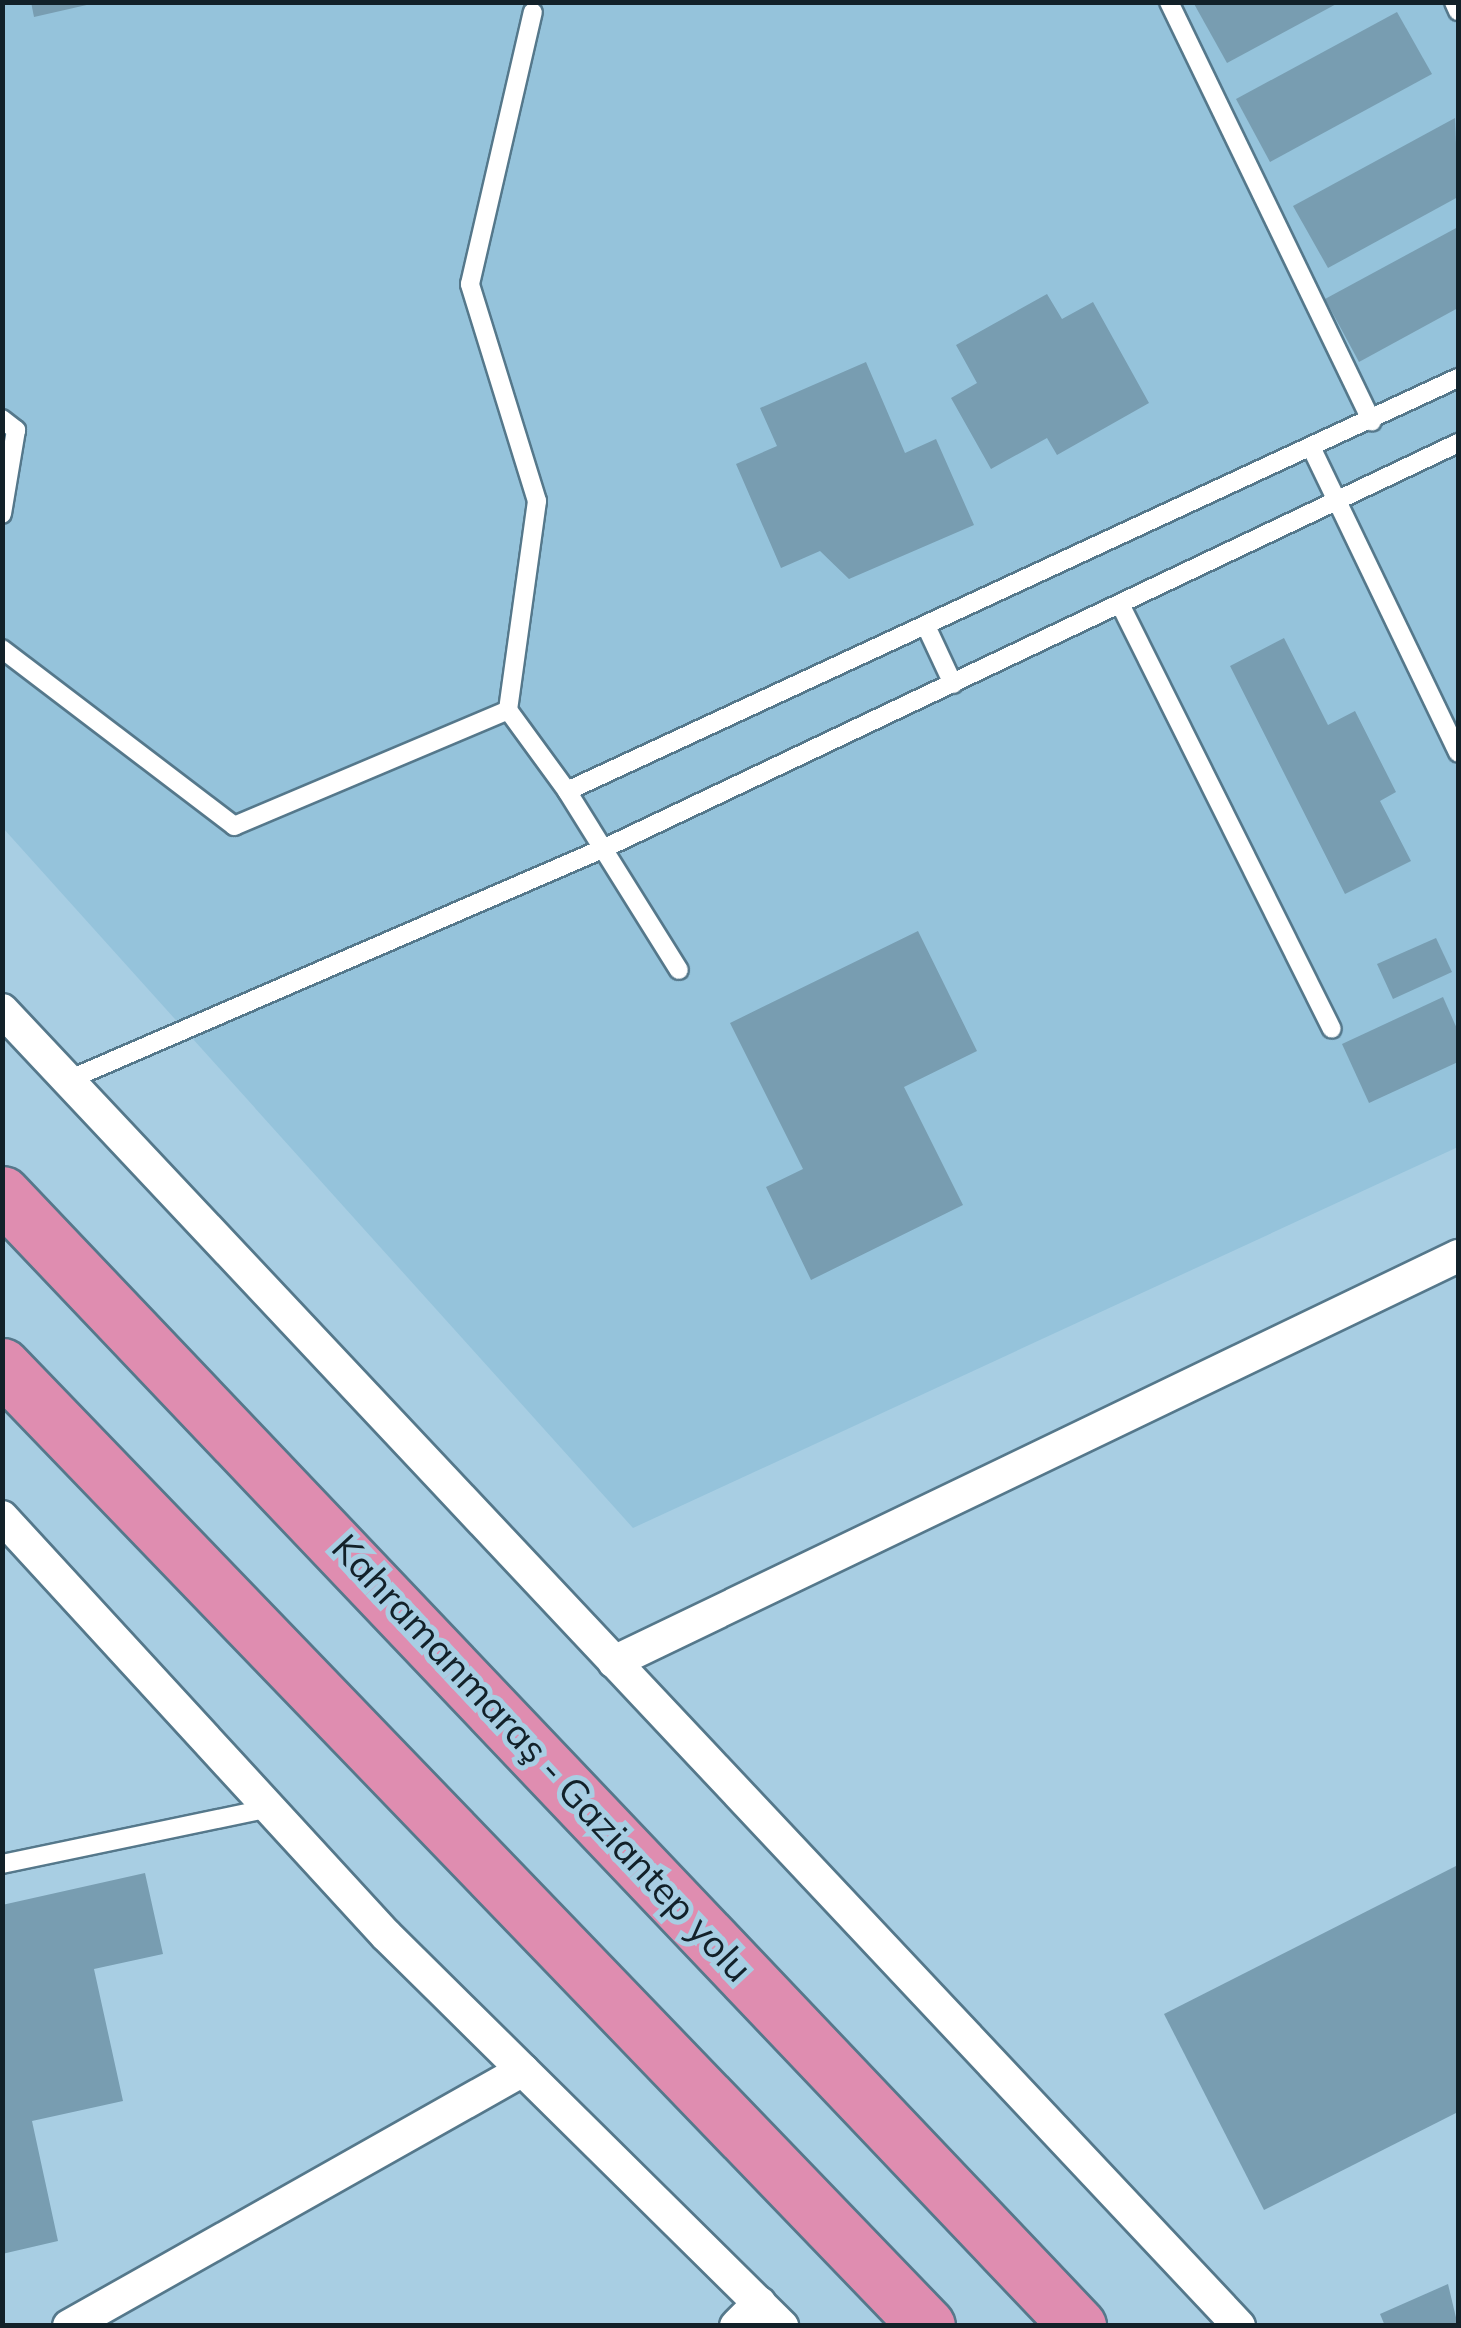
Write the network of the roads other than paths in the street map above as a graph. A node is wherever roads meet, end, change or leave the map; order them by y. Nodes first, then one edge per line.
1 (1169, 2) edge
2 (1454, 2) edge
3 (1458, 11) edge
4 (533, 12) dead end
5 (1458, 378) edge
6 (2, 419) edge
7 (1372, 422) junction
8 (1458, 443) edge
9 (1312, 449) junction
10 (1342, 499) junction
11 (2, 514) edge
12 (1122, 608) junction
13 (926, 626) junction
14 (2, 649) edge
15 (953, 684) junction
16 (508, 710) junction
17 (1458, 753) edge
18 (567, 791) junction
19 (609, 846) junction
20 (679, 970) dead end
21 (2, 1010) edge
22 (1332, 1029) dead end
23 (66, 1081) junction
24 (2, 1194) edge
25 (1458, 1256) edge
26 (2, 1366) edge
27 (2, 1517) edge
28 (614, 1662) junction
29 (270, 1808) junction
30 (2, 1864) edge
31 (523, 2070) junction
32 (759, 2318) edge
33 (68, 2326) edge
34 (927, 2326) edge
35 (1078, 2326) edge
36 (1238, 2326) edge

1 - 7 lane
2 - 3 lane
4 - 16 lane
5 - 7 lane
6 - 11 lane
7 - 9 lane
8 - 10 lane
9 - 10 lane
9 - 13 lane
10 - 12 lane
10 - 17 lane
12 - 15 lane
12 - 22 lane
13 - 15 lane
13 - 18 lane
14 - 16 lane
15 - 19 lane
16 - 18 lane
18 - 19 lane
19 - 20 lane
19 - 23 lane
21 - 23 street
23 - 28 street
24 - 35 highway, Kahramanmaraş - Gaziantep yolu
25 - 28 street
26 - 34 highway
27 - 29 street
28 - 36 street
29 - 30 lane
29 - 31 street
31 - 32 street
31 - 33 street

